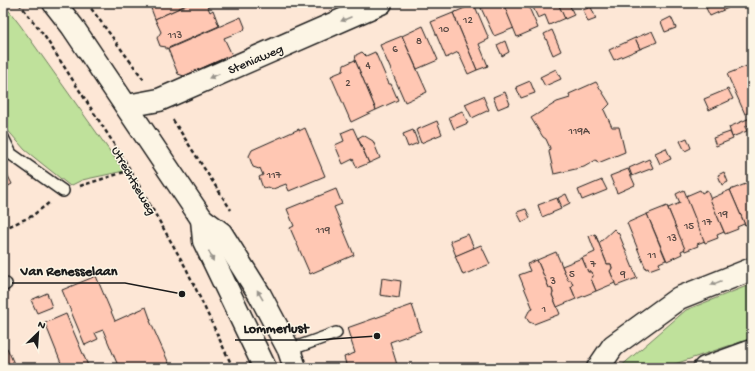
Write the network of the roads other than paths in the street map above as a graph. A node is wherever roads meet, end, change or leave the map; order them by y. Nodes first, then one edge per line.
1 (54, 3) edge
2 (381, 3) edge
3 (127, 106) junction
4 (3, 138) edge
5 (63, 191) road end
6 (202, 219) junction
7 (752, 269) edge
8 (336, 333) dead end
9 (752, 350) edge
10 (292, 359) edge
11 (265, 368) edge
12 (598, 368) edge
13 (705, 368) edge

1 - 3 main road
2 -> 3 main road, Steniaweg
3 - 6 main road
4 - 5 lane
10 -> 6 main road
6 -> 11 main road
7 -> 12 main road
8 - 10 lane
9 - 13 main road

